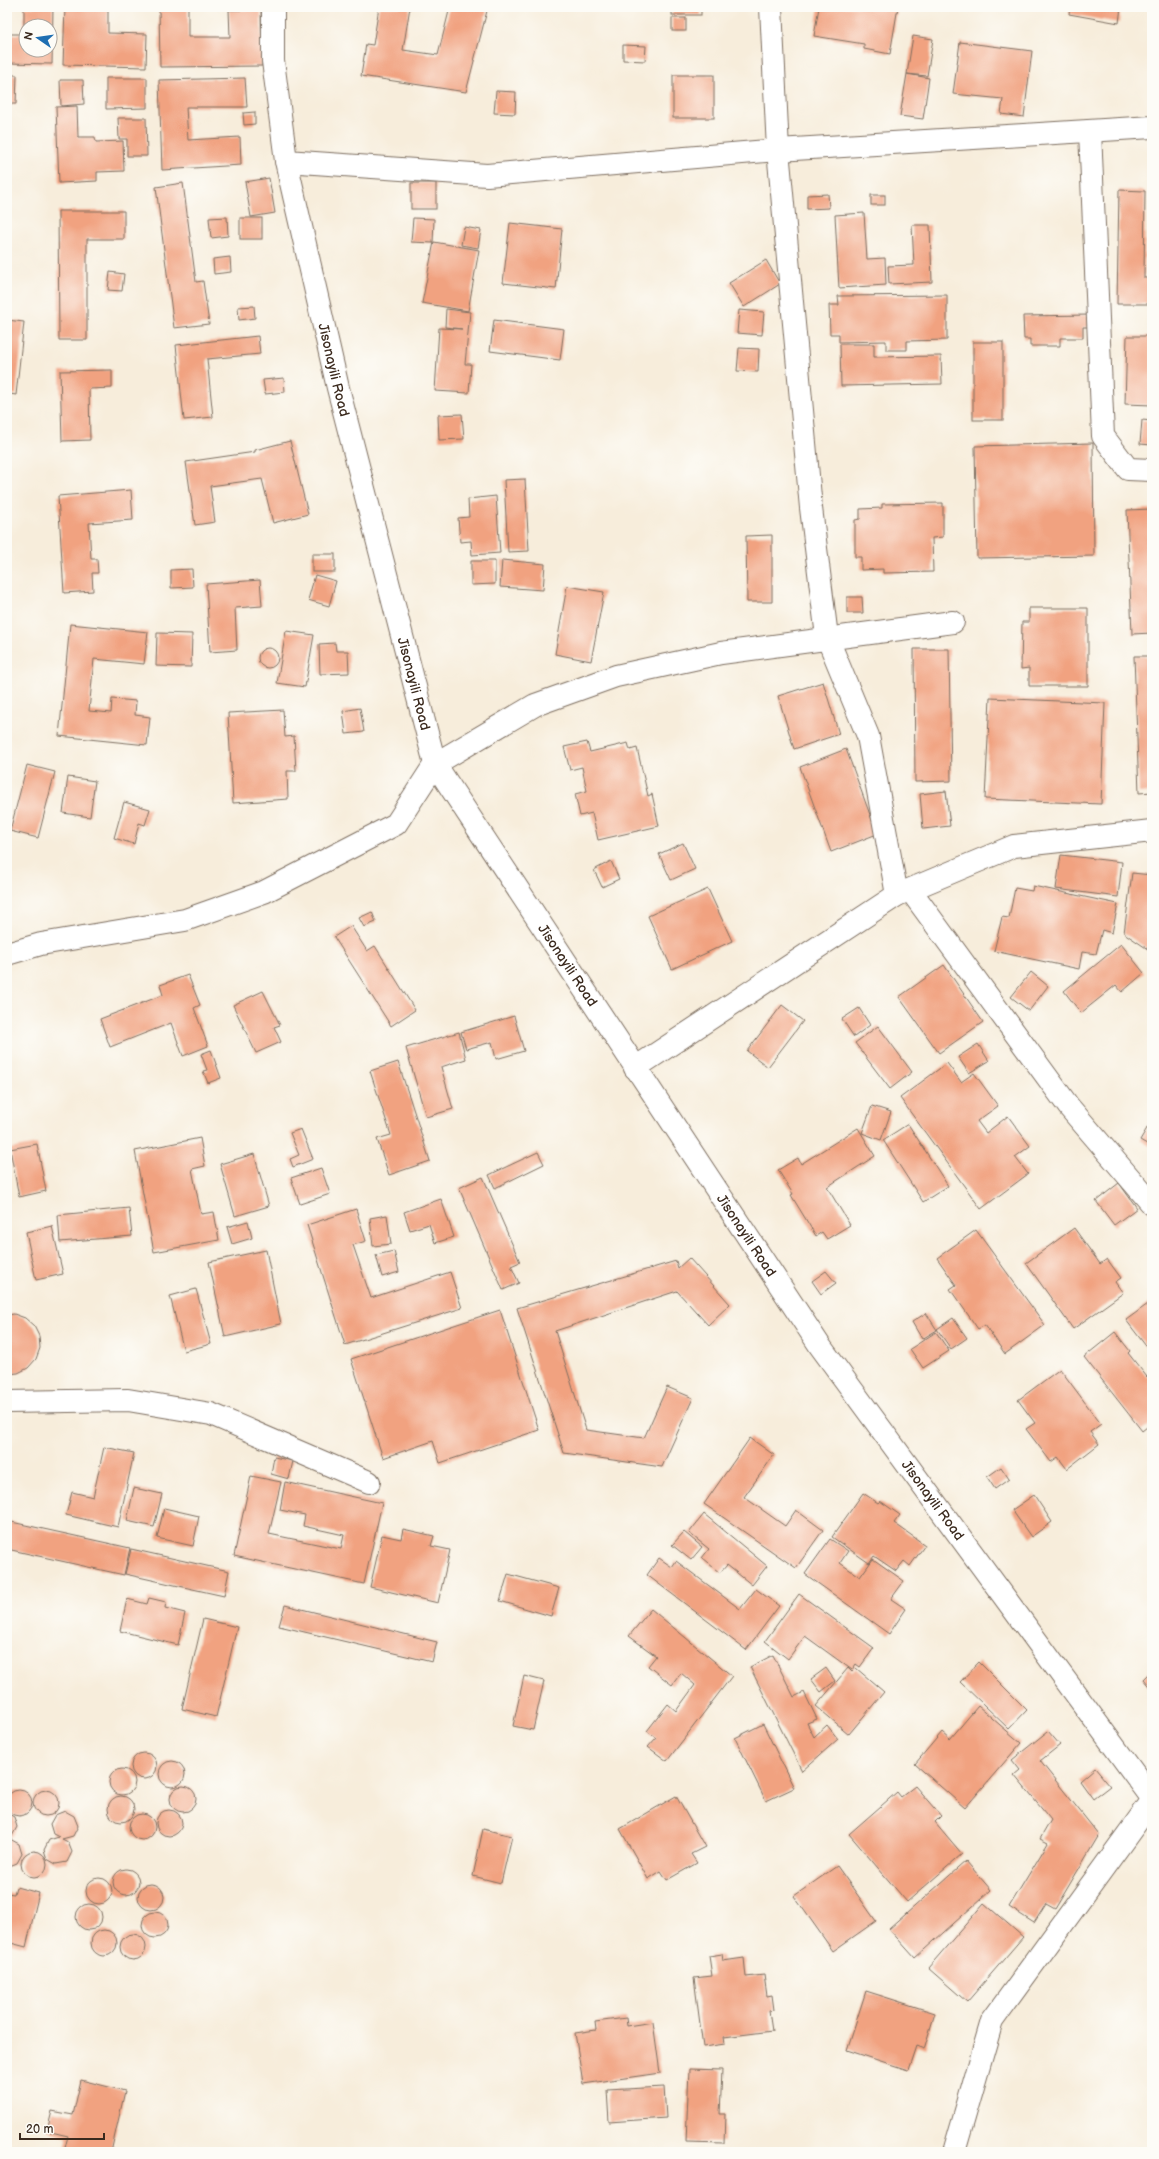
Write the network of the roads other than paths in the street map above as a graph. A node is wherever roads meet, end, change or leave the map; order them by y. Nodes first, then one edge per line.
1 (273, 7) edge
2 (771, 7) edge
3 (1152, 127) edge
4 (1090, 131) junction
5 (778, 150) junction
6 (286, 160) junction
7 (1152, 470) edge
8 (953, 622) dead end
9 (827, 638) junction
10 (436, 764) junction
11 (1152, 831) edge
12 (904, 893) junction
13 (7, 954) edge
14 (635, 1068) junction
15 (1152, 1204) edge
16 (7, 1402) edge
17 (369, 1482) dead end
18 (1152, 1798) edge
19 (1152, 1801) edge
20 (954, 2152) edge

1 - 6 street, Jisonayili Road
2 - 5 street
3 - 4 street
4 - 5 street
4 - 7 street
5 - 6 street
5 - 9 street
6 - 10 street, Jisonayili Road
8 - 9 street
9 - 10 street
9 - 12 street
10 - 13 street
10 - 14 street, Jisonayili Road
11 - 12 street
12 - 14 street
12 - 15 street
14 - 18 street, Jisonayili Road
16 - 17 street
19 - 20 street

